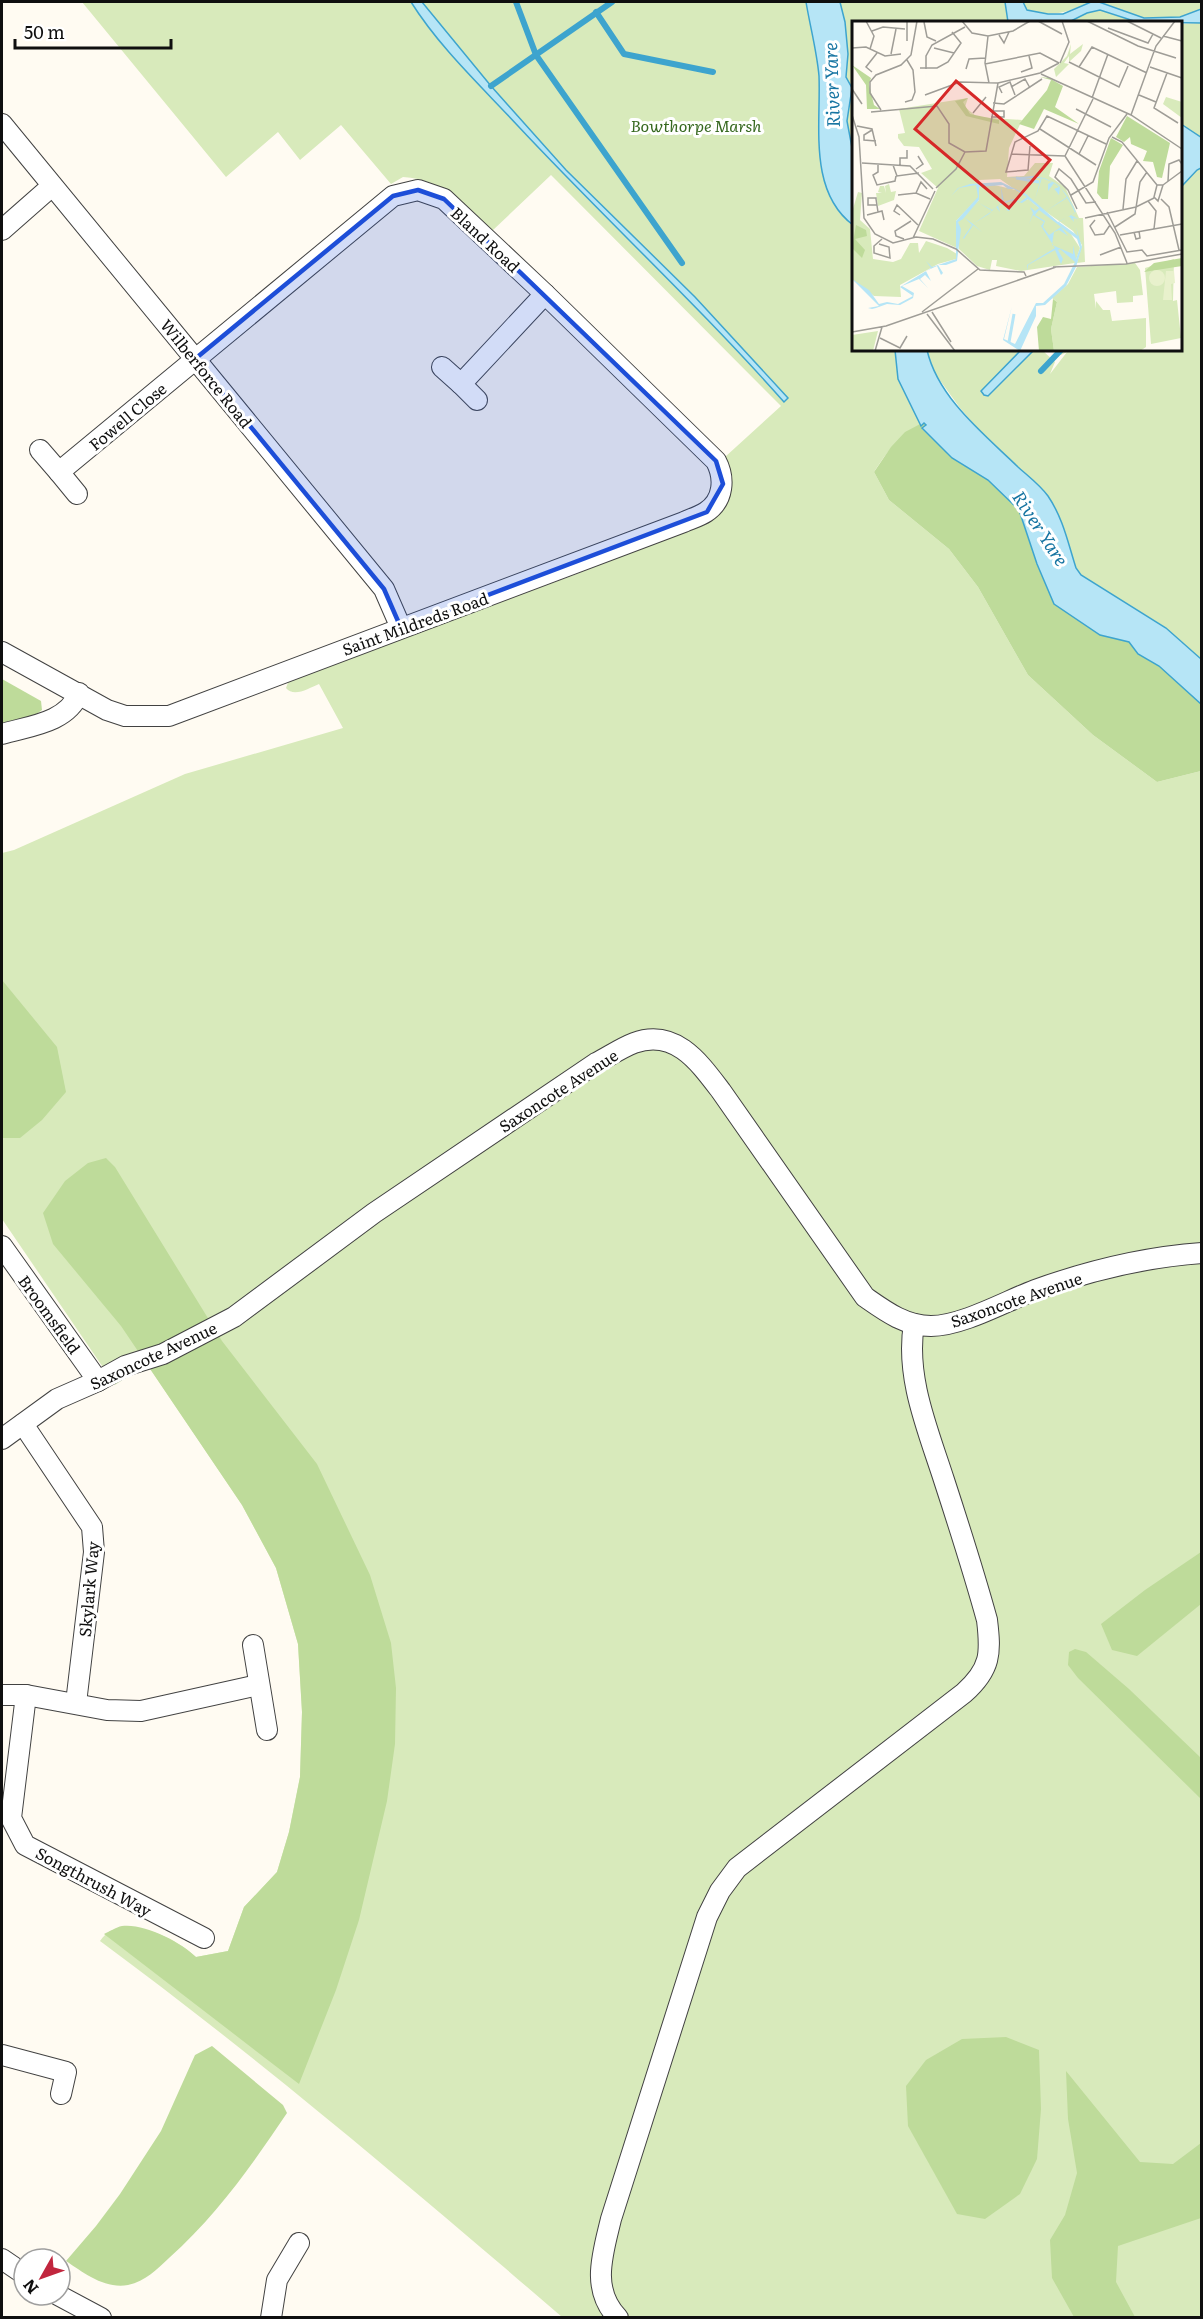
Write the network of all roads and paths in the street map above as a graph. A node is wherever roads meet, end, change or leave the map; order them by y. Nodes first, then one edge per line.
1 (2, 124) edge
2 (52, 186) junction
3 (2, 230) edge
4 (545, 294) junction
5 (195, 359) junction
6 (442, 367) dead end
7 (460, 384) junction
8 (477, 400) dead end
9 (40, 450) dead end
10 (721, 471) joint
11 (60, 472) junction
12 (77, 494) dead end
13 (401, 628) junction
14 (2, 652) edge
15 (79, 693) junction
16 (2, 734) edge
17 (2, 1246) edge
18 (1202, 1253) edge
19 (914, 1324) junction
20 (98, 1381) junction
21 (23, 1424) junction
22 (2, 1439) edge
23 (253, 1646) dead end
24 (258, 1685) junction
25 (2, 1695) edge
26 (26, 1695) junction
27 (76, 1703) junction
28 (267, 1730) dead end
29 (204, 1938) dead end
30 (2, 2055) edge
31 (62, 2094) dead end
32 (299, 2243) dead end
33 (72, 2302) edge
34 (101, 2318) edge
35 (271, 2318) edge
36 (618, 2318) edge

1 - 2 street, Wilberforce Road
2 - 3 street
2 - 5 street, Wilberforce Road
4 - 5 street, Bland Road
4 - 7 street
4 - 10 street, Bland Road
5 - 11 street, Fowell Close
5 - 13 street, Wilberforce Road
6 - 7 street
7 - 8 street
9 - 11 street
10 - 13 street, Saint Mildreds Road
11 - 12 street
13 - 15 street, Saint Mildreds Road
14 - 15 street, Saint Mildreds Road
15 - 16 street
17 - 20 street, Broomsfield
18 - 19 street, Saxoncote Avenue
19 - 20 street, Saxoncote Avenue
19 - 36 street
20 - 21 street, Saxoncote Avenue
21 - 22 street, Saxoncote Avenue
21 - 27 street, Skylark Way
23 - 24 street
24 - 27 street
24 - 28 street
25 - 26 street
26 - 27 street
26 - 29 street, Songthrush Way
30 - 31 street
32 - 35 street
33 - 34 street

